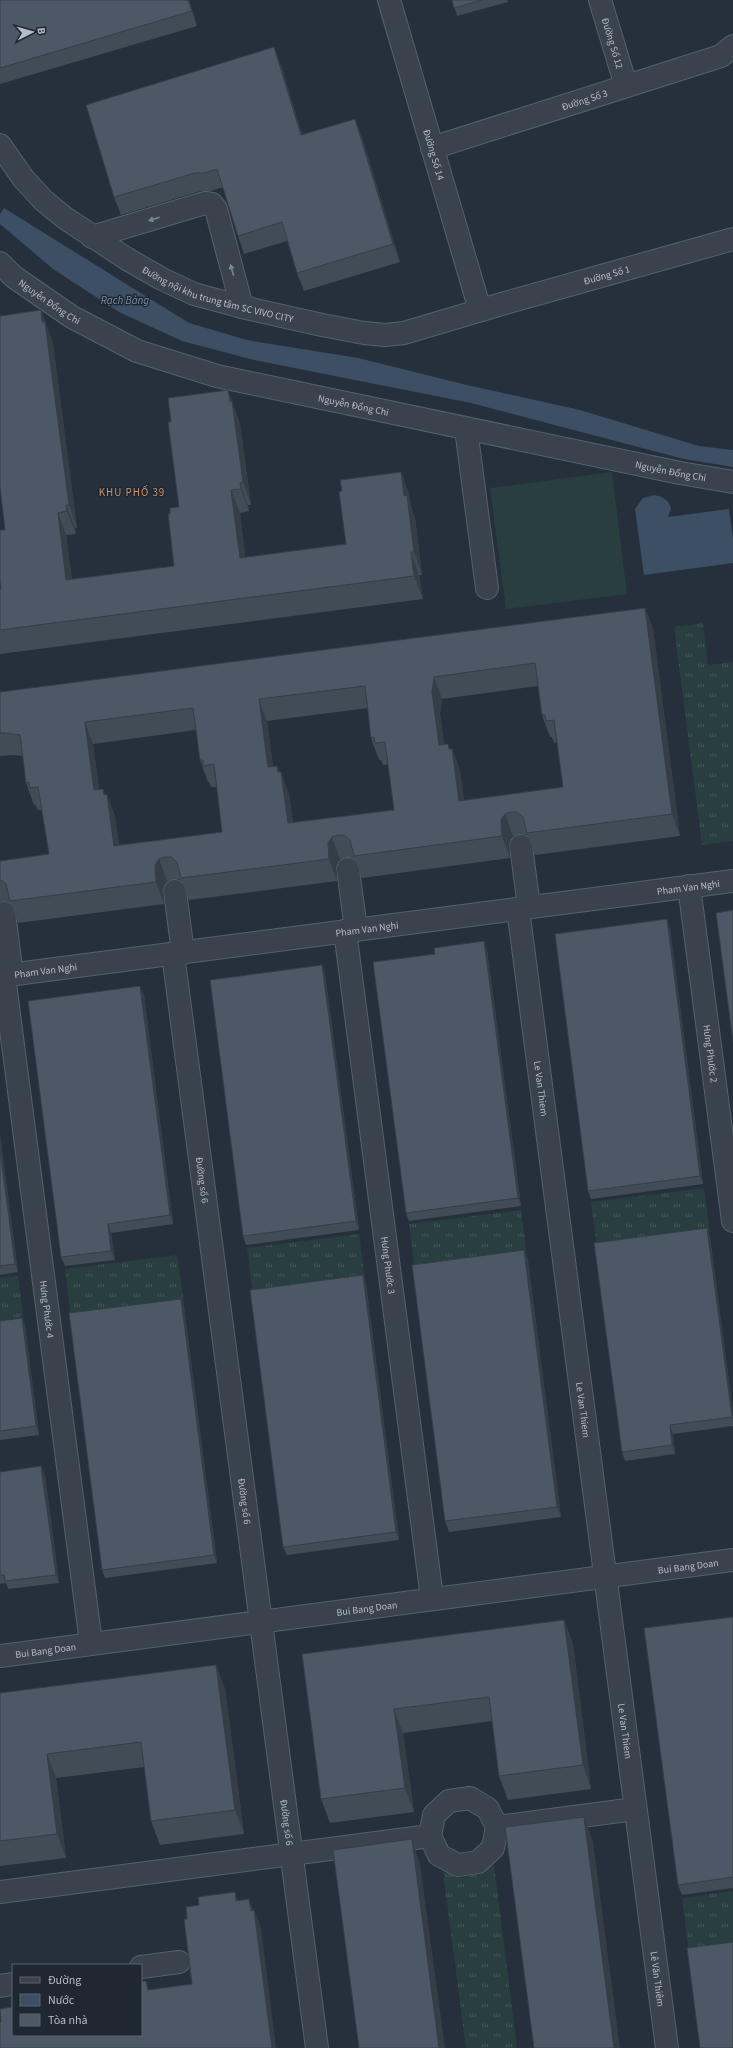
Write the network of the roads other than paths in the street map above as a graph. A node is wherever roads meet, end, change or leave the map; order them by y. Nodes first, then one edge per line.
1 (388, 0) edge
2 (600, 0) edge
3 (733, 46) edge
4 (626, 86) junction
5 (0, 145) edge
6 (432, 148) junction
7 (92, 237) junction
8 (733, 239) edge
9 (0, 263) edge
10 (242, 307) junction
11 (480, 310) junction
12 (466, 429) junction
13 (733, 482) edge
14 (487, 588) dead end
15 (521, 846) edge
16 (348, 868) edge
17 (733, 880) edge
18 (690, 886) junction
19 (175, 891) edge
20 (524, 908) junction
21 (4, 913) edge
22 (351, 931) junction
23 (178, 953) junction
24 (6, 976) edge
25 (733, 1221) edge
26 (733, 1560) edge
27 (605, 1576) junction
28 (432, 1598) junction
29 (261, 1621) junction
30 (91, 1643) junction
31 (0, 1656) edge
32 (635, 1809) junction
33 (497, 1827) junction
34 (430, 1836) junction
35 (292, 1854) junction
36 (0, 1892) edge
37 (179, 1962) dead end
38 (142, 1967) edge
39 (12, 1984) edge
40 (0, 1986) edge
41 (317, 2048) edge
42 (667, 2048) edge

1 - 6 street, Đường Số 14
2 - 4 street, Đường Số 12
3 - 4 street, Đường Số 3
4 - 6 street, Đường Số 3
5 - 7 street, Đường nội khu trung tâm SC VIVO CITY
6 - 11 street, Đường Số 14
7 - 10 street, Đường nội khu trung tâm SC VIVO CITY
10 -> 7 street
8 - 11 street, Đường Số 1
9 - 12 street, Nguyễn Đổng Chi
10 - 11 street, Đường nội khu trung tâm SC VIVO CITY
12 - 13 street, Nguyễn Đổng Chi
12 - 14 street
15 - 20 street, Le Van Thiem
16 - 22 street, Hưng Phước 3
17 - 18 street, Pham Van Nghi
18 - 20 street, Pham Van Nghi
18 - 25 street, Hưng Phước 2
19 - 23 street, Đường số 6
20 - 22 street, Pham Van Nghi
20 - 27 street, Le Van Thiem
21 - 24 street, Hưng Phước 4
22 - 23 street, Pham Van Nghi
22 - 28 street, Hưng Phước 3
23 - 24 street, Pham Van Nghi
23 - 29 street, Đường số 6
24 - 30 street, Hưng Phước 4
26 - 27 street, Bui Bang Doan
27 - 28 street, Bui Bang Doan
27 - 32 street, Le Van Thiem
28 - 29 street, Bui Bang Doan
29 - 30 street, Bui Bang Doan
29 - 35 street, Đường số 6
30 - 31 street, Bui Bang Doan
32 - 33 street
32 - 42 street, Le Van Thiem
33 - 34 street
33 - 34 street
34 - 35 street
35 - 36 street
35 - 41 street, Đường số 6
37 - 38 street
39 - 40 street

